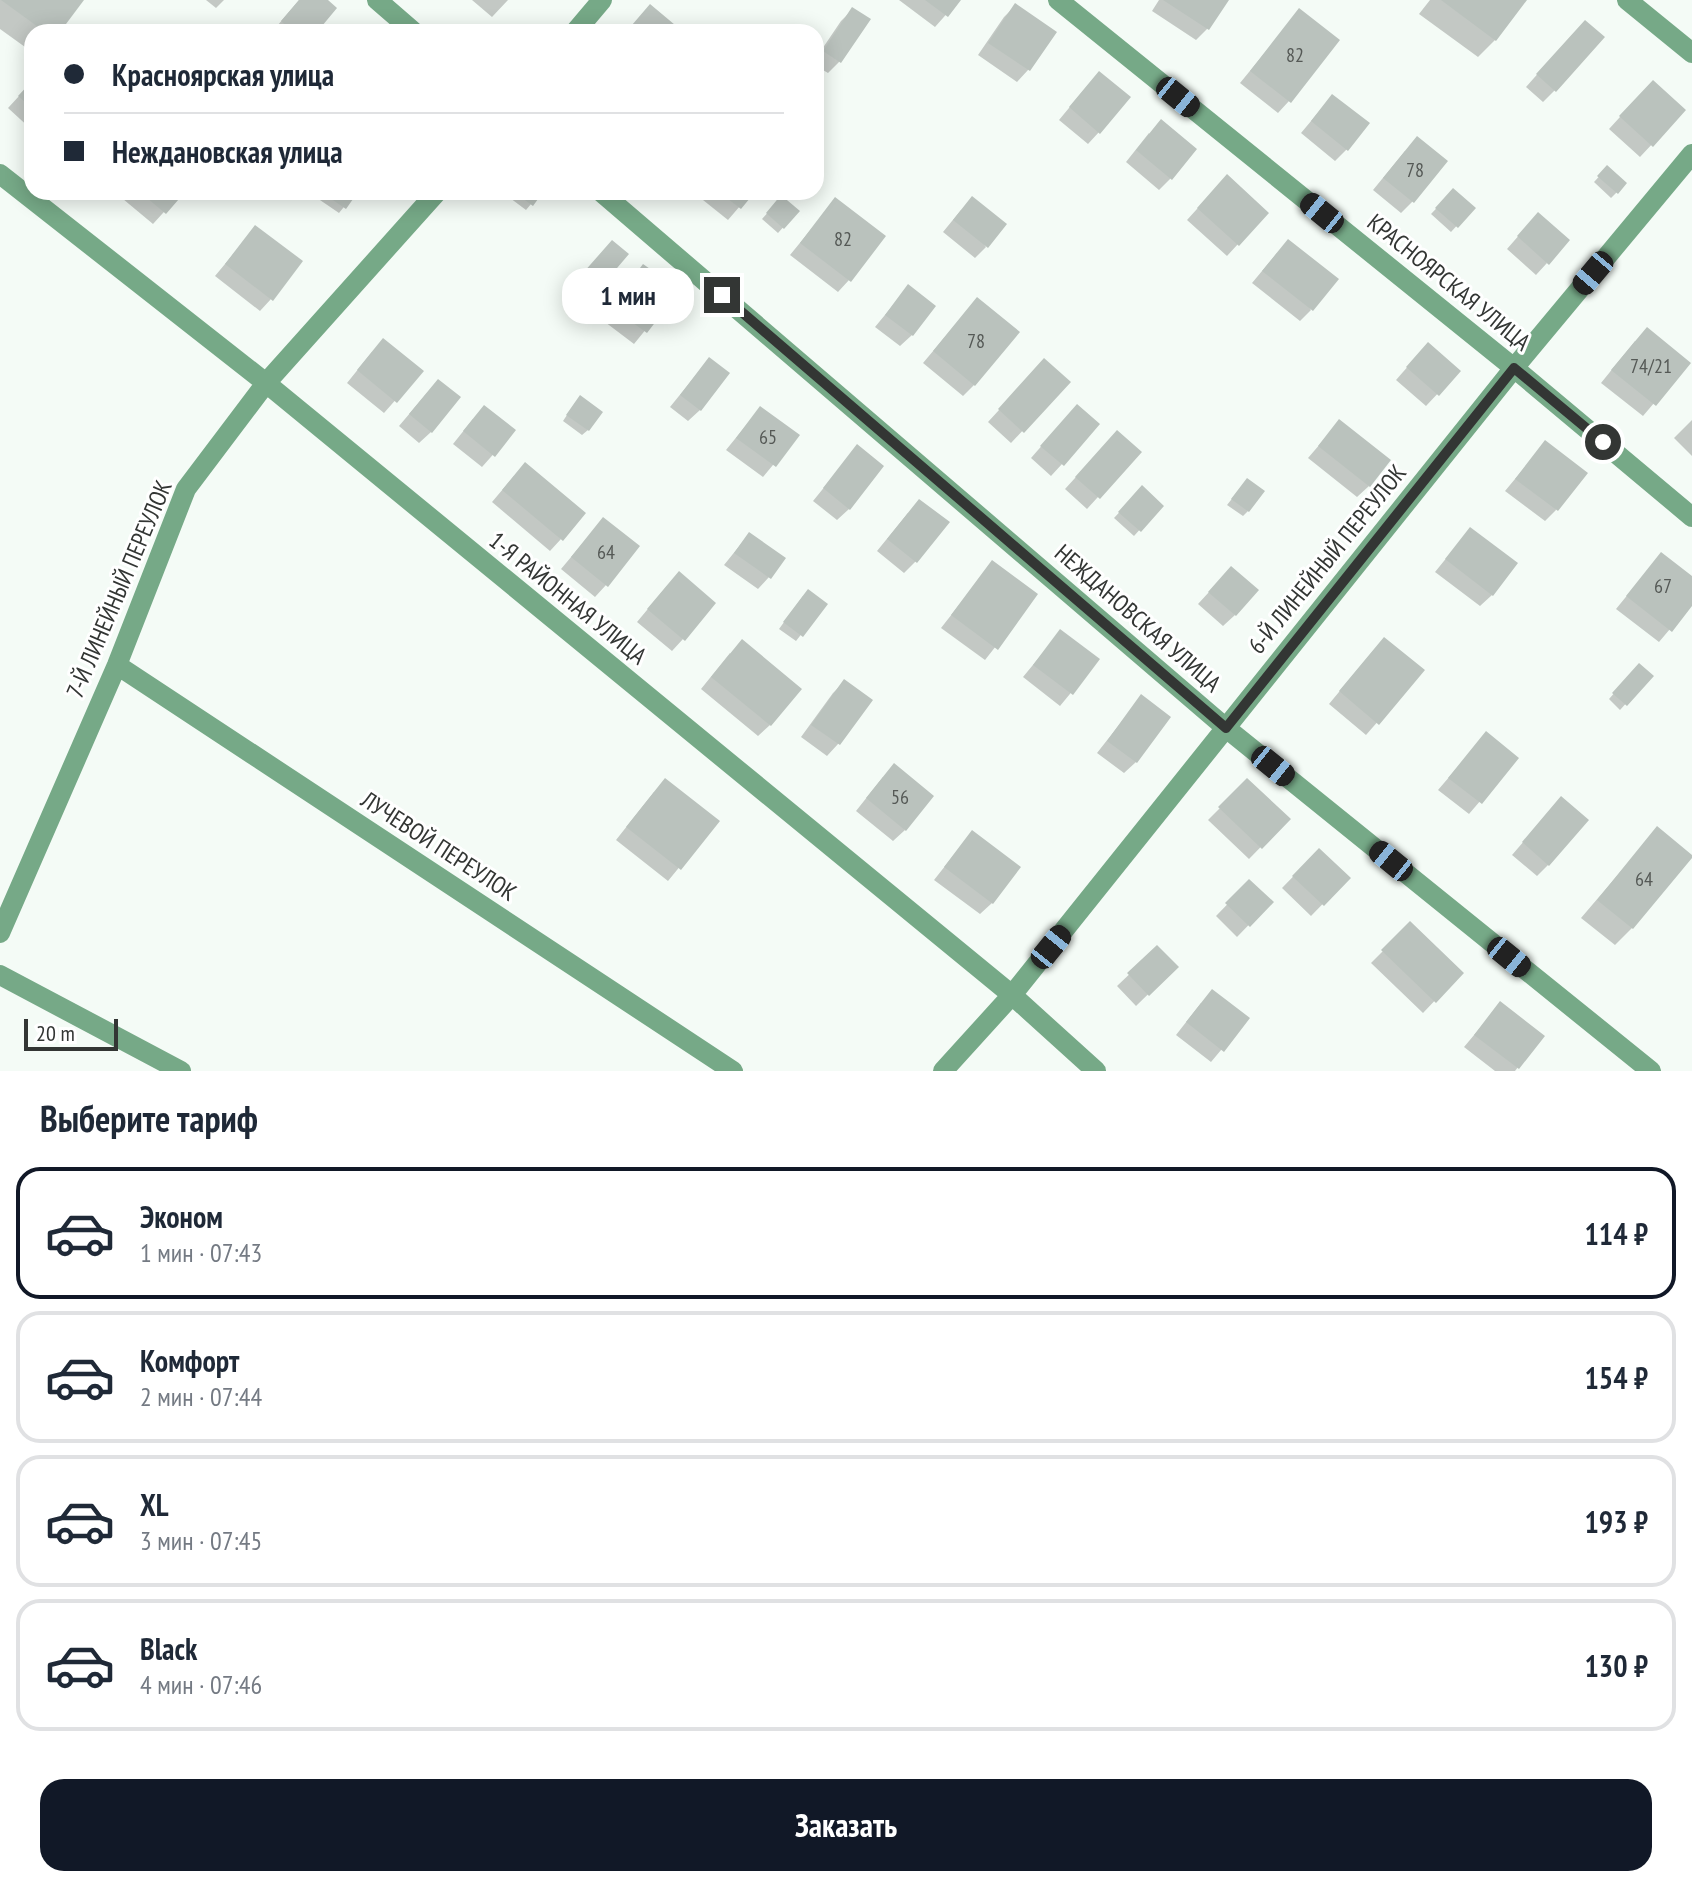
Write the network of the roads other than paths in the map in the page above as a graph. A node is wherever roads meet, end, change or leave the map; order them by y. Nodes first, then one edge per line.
1 (377, 0) edge
2 (602, 0) edge
3 (1058, 0) edge
4 (1627, 0) edge
5 (405, 24) edge
6 (582, 24) edge
7 (1692, 53) edge
8 (1692, 154) edge
9 (0, 174) edge
10 (24, 193) edge
11 (33, 200) edge
12 (430, 200) edge
13 (610, 200) edge
14 (1514, 368) junction
15 (266, 383) junction
16 (1692, 517) edge
17 (117, 665) junction
18 (1226, 728) junction
19 (0, 933) edge
20 (0, 975) edge
21 (1012, 995) junction
22 (181, 1071) edge
23 (733, 1071) edge
24 (943, 1071) edge
25 (1096, 1071) edge
26 (1651, 1071) edge

1 - 5 street
2 - 6 street
3 - 14 street, КРАСНОЯРСКАЯ УЛИЦА
4 - 7 street
8 - 14 street, 6-Й ЛИНЕЙНЫЙ ПЕРЕУЛОК
9 - 10 street, 1-Я РАЙОННАЯ УЛИЦА
11 - 15 street, 1-Я РАЙОННАЯ УЛИЦА
12 - 15 street, 7-Й ЛИНЕЙНЫЙ ПЕРЕУЛОК
13 - 18 street, НЕЖДАНОВСКАЯ УЛИЦА
14 - 16 street, КРАСНОЯРСКАЯ УЛИЦА
14 - 18 street, 6-Й ЛИНЕЙНЫЙ ПЕРЕУЛОК
15 - 17 street, 7-Й ЛИНЕЙНЫЙ ПЕРЕУЛОК
15 - 21 street, 1-Я РАЙОННАЯ УЛИЦА
17 - 19 street, 7-Й ЛИНЕЙНЫЙ ПЕРЕУЛОК
17 - 23 street, ЛУЧЕВОЙ ПЕРЕУЛОК
18 - 21 street, 6-Й ЛИНЕЙНЫЙ ПЕРЕУЛОК
18 - 26 street, НЕЖДАНОВСКАЯ УЛИЦА
20 - 22 street
21 - 24 street, 6-Й ЛИНЕЙНЫЙ ПЕРЕУЛОК
21 - 25 street, 1-Я РАЙОННАЯ УЛИЦА

